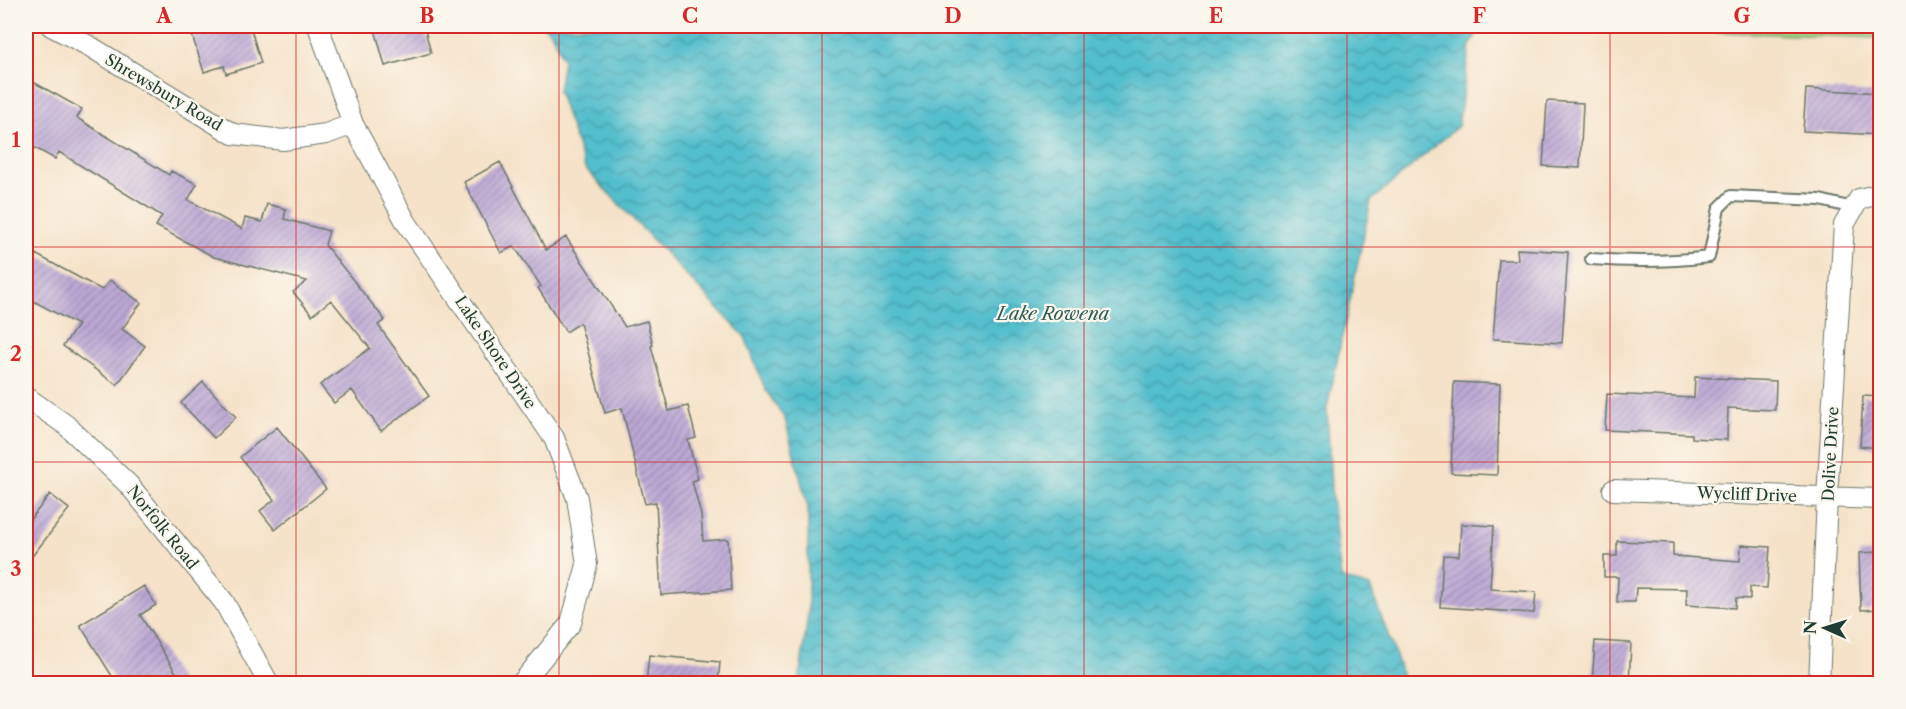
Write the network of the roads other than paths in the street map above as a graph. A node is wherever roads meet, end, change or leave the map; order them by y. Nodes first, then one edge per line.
1 (51, 26) edge
2 (318, 26) edge
3 (353, 124) junction
4 (1881, 195) edge
5 (1849, 217) junction
6 (1591, 259) dead end
7 (26, 397) edge
8 (1613, 490) dead end
9 (1827, 496) junction
10 (1881, 499) edge
11 (269, 684) edge
12 (521, 684) edge
13 (1819, 684) edge

1 - 3 street, Shrewsbury Road
2 - 3 street, Lake Shore Drive
3 - 12 street, Lake Shore Drive
4 - 5 street
5 - 6 lane
5 - 9 street, Dolive Drive
7 - 11 street, Norfolk Road
8 - 9 street, Wycliff Drive
9 - 10 street, Wycliff Drive
9 - 13 street, Dolive Drive

